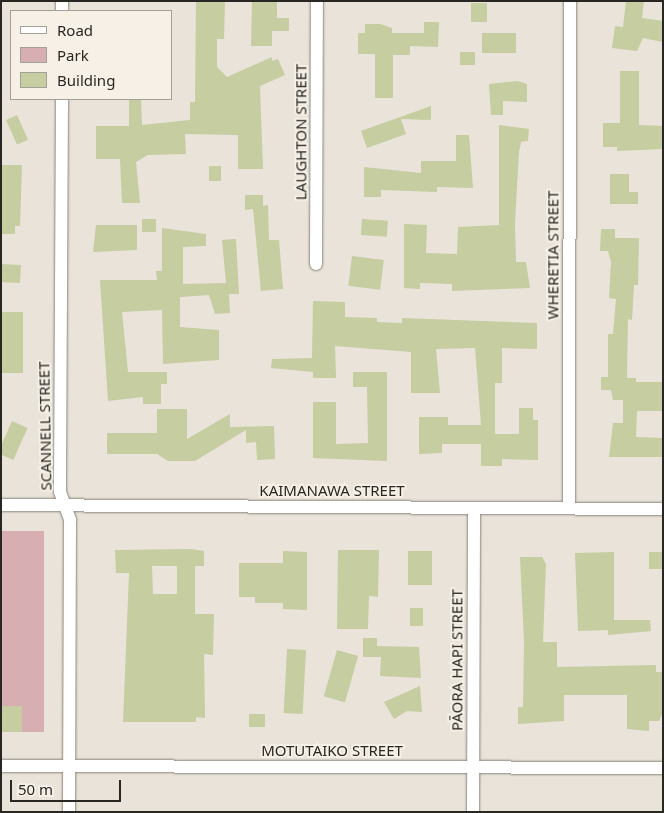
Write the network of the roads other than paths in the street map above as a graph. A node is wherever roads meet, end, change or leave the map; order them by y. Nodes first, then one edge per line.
1 (318, 1) edge
2 (570, 1) edge
3 (62, 100) edge
4 (316, 264) dead end
5 (1, 505) edge
6 (65, 506) junction
7 (474, 508) junction
8 (569, 508) junction
9 (663, 509) edge
10 (1, 766) edge
11 (69, 767) junction
12 (473, 768) junction
13 (663, 768) edge
14 (69, 812) edge
15 (473, 812) edge

1 - 4 street, LAUGHTON STREET
2 - 8 street, WHERETIA STREET
3 - 6 street, SCANNELL STREET
5 - 6 street, KAIMANAWA STREET
6 - 7 street, KAIMANAWA STREET
6 - 11 street, SCANNELL STREET
7 - 8 street, KAIMANAWA STREET
7 - 12 street, PĀORA HAPI STREET
8 - 9 street, KAIMANAWA STREET
10 - 11 street, MOTUTAIKO STREET
11 - 12 street, MOTUTAIKO STREET
11 - 14 street, SCANNELL STREET
12 - 13 street, MOTUTAIKO STREET
12 - 15 street, PĀORA HAPI STREET

